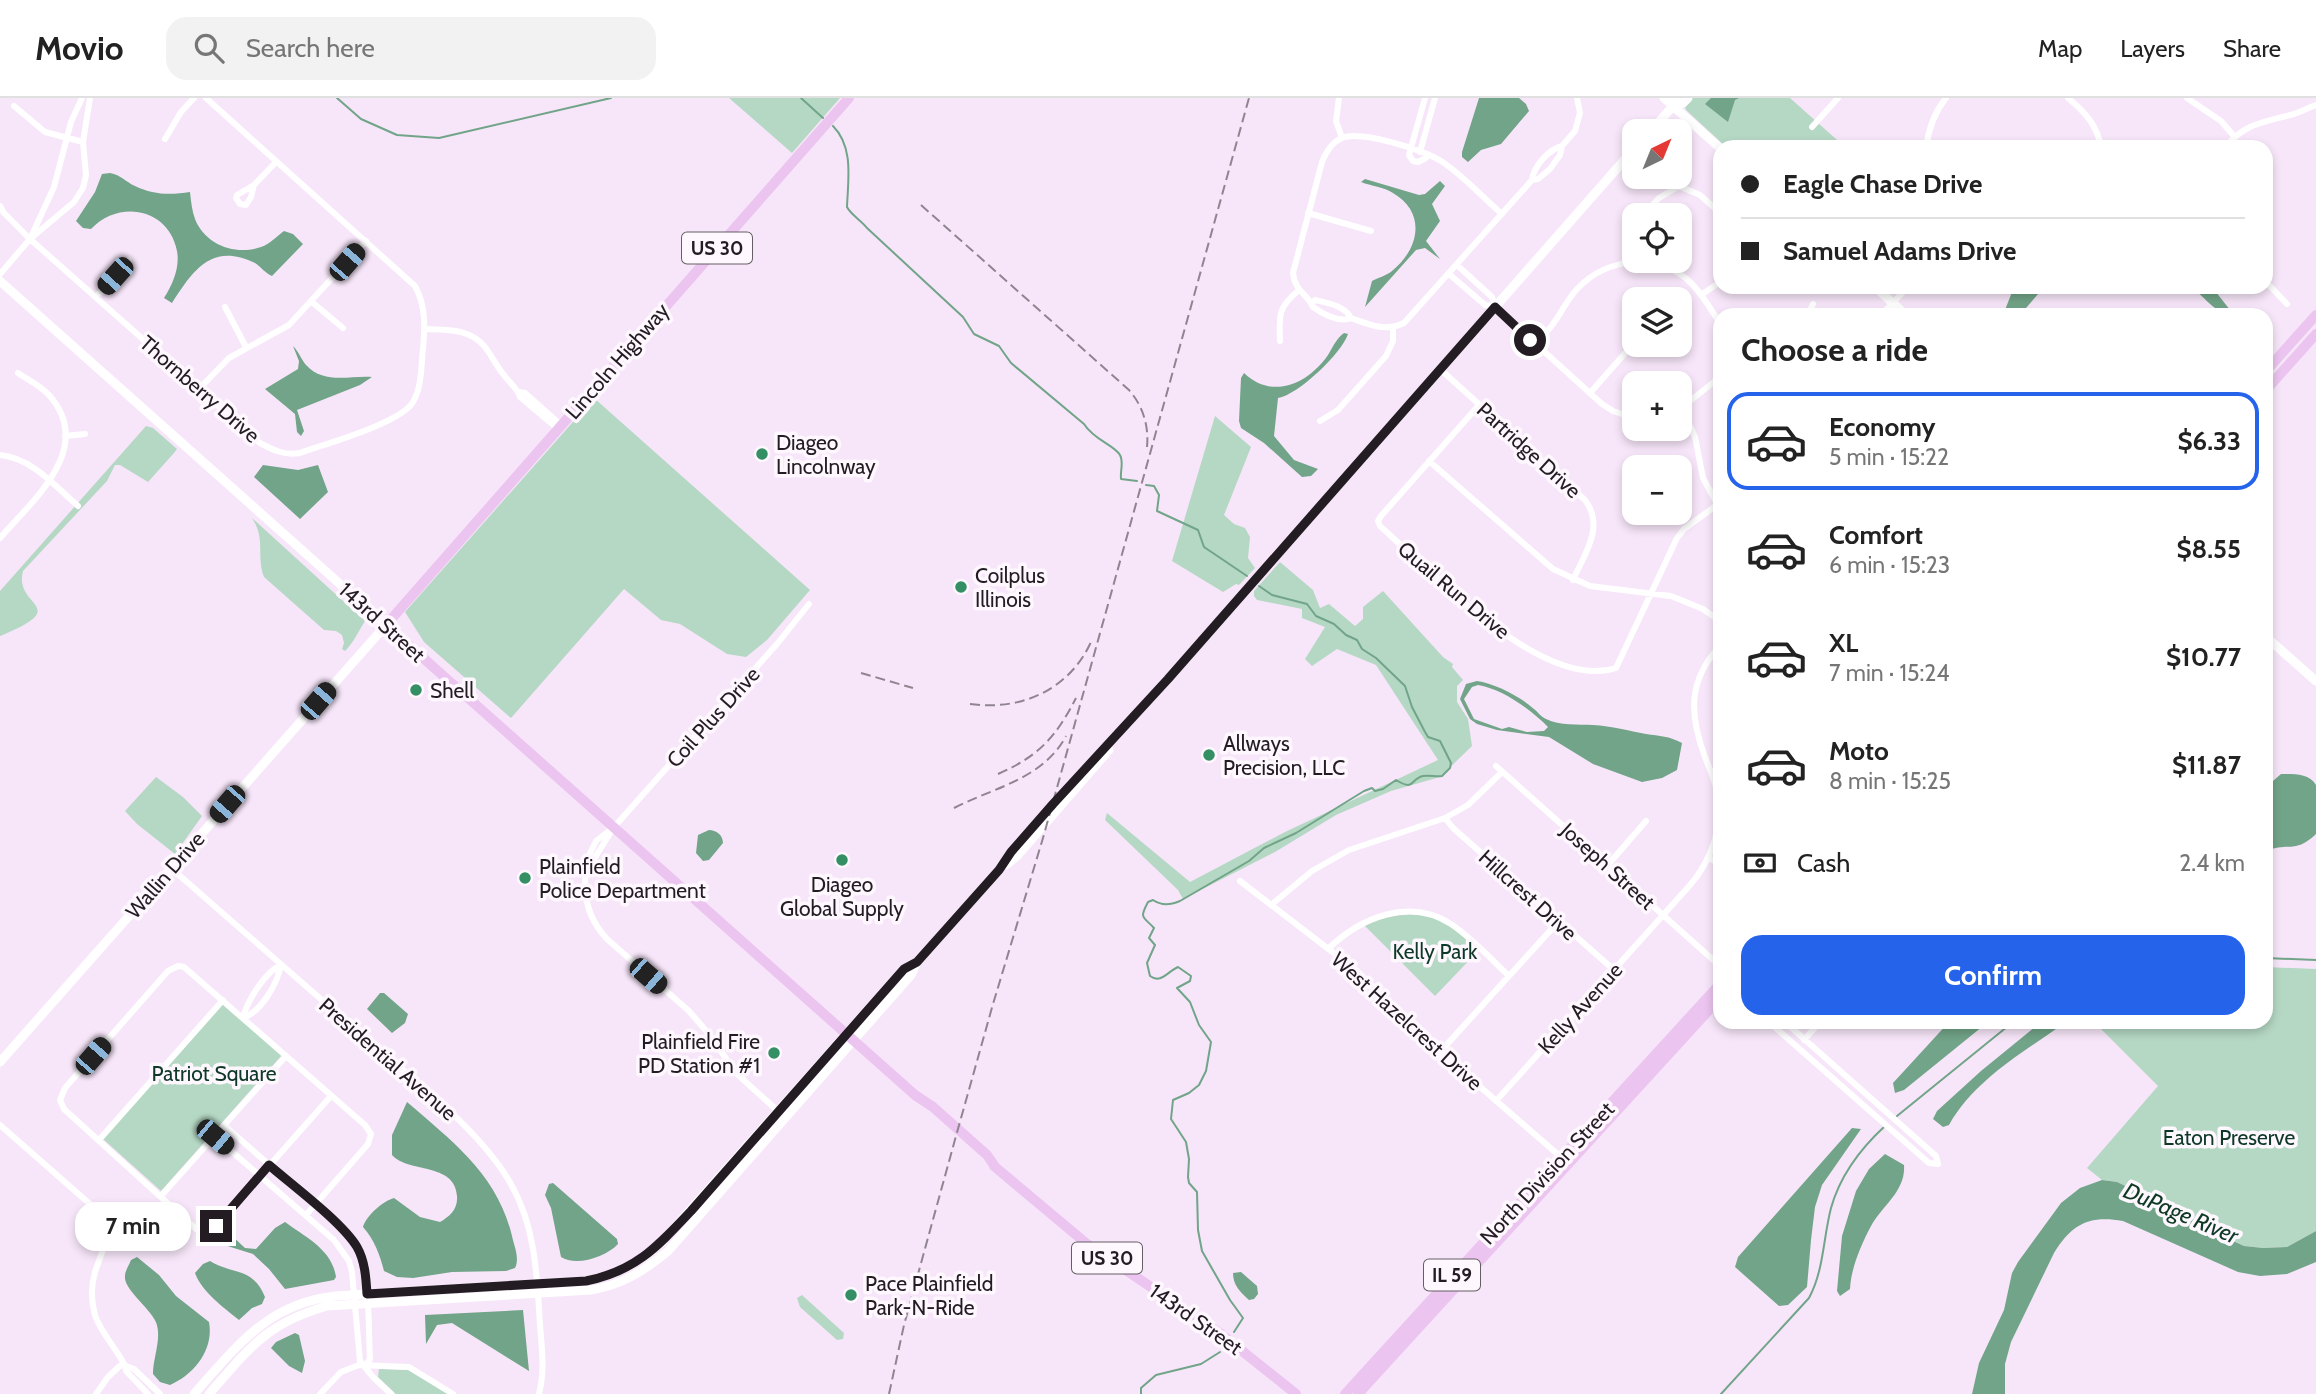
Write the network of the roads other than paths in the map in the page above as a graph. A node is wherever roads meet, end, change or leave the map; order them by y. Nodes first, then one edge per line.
1 (82, 98) edge
2 (90, 98) edge
3 (194, 98) edge
4 (206, 98) edge
5 (849, 98) edge
6 (1339, 98) edge
7 (1435, 98) edge
8 (1577, 98) edge
9 (1664, 98) edge
10 (1688, 98) edge
11 (1838, 98) edge
12 (1946, 98) edge
13 (2068, 98) edge
14 (2187, 98) edge
15 (1424, 102) edge
16 (1675, 102) edge
17 (2316, 104) edge
18 (14, 106) dead end
19 (1432, 107) junction
20 (1661, 119) edge
21 (1812, 127) dead end
22 (2234, 136) junction
23 (1342, 138) junction
24 (67, 139) junction
25 (165, 139) dead end
26 (1927, 140) edge
27 (2099, 140) edge
28 (2231, 140) edge
29 (1713, 141) edge
30 (83, 142) junction
31 (1562, 146) junction
32 (1410, 149) junction
33 (1420, 152) junction
34 (1428, 155) junction
35 (276, 162) junction
36 (1622, 163) edge
37 (1532, 180) junction
38 (254, 185) dead end
39 (1654, 203) edge
40 (0, 206) edge
41 (1713, 207) edge
42 (1308, 213) junction
43 (1502, 214) junction
44 (1371, 231) dead end
45 (30, 239) junction
46 (366, 242) junction
47 (129, 260) dead end
48 (1622, 264) edge
49 (1457, 265) junction
50 (1677, 273) edge
51 (0, 274) edge
52 (1449, 274) junction
53 (0, 281) edge
54 (1713, 287) edge
55 (2273, 289) edge
56 (1298, 291) junction
57 (1882, 294) edge
58 (1901, 294) edge
59 (1701, 295) junction
60 (96, 297) junction
61 (312, 302) junction
62 (1312, 303) junction
63 (1893, 303) junction
64 (1814, 304) dead end
65 (2287, 304) dead end
66 (225, 307) dead end
67 (1495, 307) junction
68 (1812, 308) edge
69 (1888, 308) edge
70 (1898, 308) edge
71 (1713, 313) edge
72 (2316, 316) edge
73 (1352, 318) junction
74 (343, 328) dead end
75 (1393, 328) junction
76 (424, 329) junction
77 (2316, 334) edge
78 (1280, 341) dead end
79 (1535, 345) junction
80 (247, 347) junction
81 (1622, 357) edge
82 (2273, 363) edge
83 (1440, 369) junction
84 (18, 373) dead end
85 (2273, 382) edge
86 (1713, 383) edge
87 (199, 389) junction
88 (1590, 393) junction
89 (1692, 400) edge
90 (1479, 405) junction
91 (1622, 414) edge
92 (1320, 421) dead end
93 (559, 427) junction
94 (1692, 431) edge
95 (85, 434) dead end
96 (65, 436) junction
97 (0, 455) edge
98 (1429, 461) junction
99 (50, 481) junction
100 (1713, 496) edge
101 (78, 506) dead end
102 (1713, 511) edge
103 (0, 538) edge
104 (1573, 580) junction
105 (1653, 592) junction
106 (809, 604) dead end
107 (1713, 617) edge
108 (386, 625) junction
109 (2273, 643) edge
110 (1713, 654) edge
111 (2316, 681) edge
112 (1496, 766) dead end
113 (1502, 772) junction
114 (1713, 782) edge
115 (1445, 818) junction
116 (1646, 821) dead end
117 (614, 827) junction
118 (1713, 845) edge
119 (1709, 858) junction
120 (1713, 860) edge
121 (1607, 866) junction
122 (171, 868) junction
123 (1240, 881) dead end
124 (1271, 905) junction
125 (1663, 915) junction
126 (1558, 922) junction
127 (1328, 949) junction
128 (1713, 960) edge
129 (281, 965) junction
130 (1614, 970) junction
131 (1508, 975) junction
132 (1713, 992) edge
133 (223, 1000) junction
134 (1713, 1005) edge
135 (243, 1018) junction
136 (1777, 1029) edge
137 (1793, 1029) edge
138 (1814, 1029) edge
139 (850, 1037) junction
140 (1805, 1039) junction
141 (1798, 1047) junction
142 (1440, 1052) junction
143 (286, 1056) junction
144 (0, 1062) edge
145 (1861, 1090) junction
146 (331, 1096) junction
147 (1856, 1097) junction
148 (1496, 1101) junction
149 (782, 1115) junction
150 (0, 1125) edge
151 (225, 1126) junction
152 (215, 1137) junction
153 (99, 1140) junction
154 (1566, 1162) junction
155 (269, 1165) junction
156 (260, 1175) junction
157 (161, 1196) junction
158 (315, 1205) junction
159 (306, 1215) junction
160 (538, 1288) junction
161 (367, 1294) junction
162 (355, 1300) junction
163 (367, 1305) junction
164 (124, 1364) junction
165 (366, 1365) junction
166 (96, 1394) edge
167 (148, 1394) edge
168 (160, 1394) edge
169 (194, 1394) edge
170 (209, 1394) edge
171 (320, 1394) edge
172 (391, 1394) edge
173 (453, 1394) edge
174 (539, 1394) edge
175 (1296, 1394) edge
176 (1345, 1394) edge
177 (1358, 1394) edge

1 - 24 street
2 - 30 street
3 - 25 street
4 - 35 street, Thornberry Drive
5 - 93 main road, Lincoln Highway / US 30
6 - 23 street
7 - 19 street
8 - 31 street
9 - 16 street
10 - 16 street
11 - 21 street
12 - 26 street
13 - 27 street
14 - 22 street
15 - 19 street
15 - 32 street
16 - 20 street
16 - 29 street
17 - 22 street
18 - 24 street
19 - 33 street
22 - 28 street
23 - 32 street
23 - 42 street
24 - 30 street
24 - 45 street
30 - 45 street
31 - 37 street
31 - 37 street
32 - 33 street
32 - 34 street
33 - 34 street
34 - 43 street
35 - 38 street
35 - 46 street, Thornberry Drive
36 - 67 street
37 - 43 street
39 - 41 street
40 - 45 street, Thornberry Drive
42 - 44 street
42 - 56 street
43 - 49 street
45 - 51 street
45 - 60 street, Thornberry Drive
46 - 61 street
46 - 76 street, Thornberry Drive
47 - 60 street
48 - 79 street
49 - 52 street
49 - 67 street
50 - 59 street
52 - 67 street
52 - 75 street
53 - 108 street, 143rd Street
54 - 59 street
55 - 65 street
56 - 62 street
56 - 78 street
57 - 63 street
58 - 63 street
59 - 71 street
60 - 87 street, Thornberry Drive
61 - 74 street
61 - 80 street
62 - 73 street
62 - 73 street
63 - 69 street
63 - 70 street
64 - 68 street
66 - 80 street
67 - 79 street
67 - 83 street
72 - 82 main road
73 - 75 street
75 - 92 street
76 - 87 street, Thornberry Drive
76 - 93 street
77 - 85 main road
79 - 88 street
80 - 87 street
81 - 88 street
83 - 90 street, Partridge Drive
83 - 139 street
84 - 96 street
86 - 89 street
88 - 91 street
90 - 98 street, Quail Run Drive
90 - 104 street, Partridge Drive
93 - 108 main road, Lincoln Highway / US 30
94 - 100 street
95 - 96 street
96 - 99 street
97 - 99 street
98 - 104 street
98 - 105 street, Quail Run Drive
99 - 101 street
99 - 103 street
102 - 105 street, Quail Run Drive
104 - 105 street
105 - 107 street
106 - 117 street, Coil Plus Drive
108 - 117 main road, 143rd Street / US 30
108 - 122 street, Wallin Drive
109 - 111 street
110 - 114 street
112 - 113 street, Joseph Street
113 - 115 street
113 - 121 street, Joseph Street
115 - 124 street
115 - 126 street, Hillcrest Drive
116 - 121 street
117 - 139 main road, 143rd Street / US 30
117 - 149 street, Coil Plus Drive
118 - 119 street
119 - 120 street
119 - 125 street, Kelly Avenue
121 - 125 street, Joseph Street
122 - 129 street, Presidential Avenue
122 - 144 street, Wallin Drive
123 - 124 street, West Hazelcrest Drive
124 - 127 street, West Hazelcrest Drive
125 - 128 street, Joseph Street
125 - 130 street, Kelly Avenue
126 - 130 street, Hillcrest Drive
126 - 131 street
127 - 131 street
127 - 142 street, West Hazelcrest Drive
129 - 135 street
129 - 135 street
129 - 160 street, Presidential Avenue
130 - 148 street, Kelly Avenue
131 - 142 street
132 - 154 main road, North Division Street / IL 59
133 - 135 street
133 - 153 street
133 - 153 street
134 - 154 main road, North Division Street / IL 59
135 - 143 street
136 - 141 street
137 - 140 street
138 - 140 street
139 - 149 street
139 - 175 main road, 143rd Street / US 30
140 - 141 street
140 - 145 street
141 - 147 street
142 - 148 street, West Hazelcrest Drive
143 - 146 street
143 - 151 street
145 - 147 street
145 - 147 street
146 - 155 street
146 - 158 street
148 - 154 street, West Hazelcrest Drive
149 - 160 street
150 - 164 street
151 - 152 street
151 - 155 street
152 - 156 street
152 - 157 street
153 - 157 street
154 - 176 main road, North Division Street / IL 59
154 - 177 main road, North Division Street / IL 59
155 - 156 street
155 - 158 street
156 - 157 street
156 - 159 street
158 - 159 street
158 - 161 street
159 - 162 street
160 - 161 street
160 - 163 street
160 - 174 street, Presidential Avenue
161 - 162 street
161 - 163 street
162 - 163 street
162 - 165 street
162 - 169 street
162 - 170 street
163 - 165 street
164 - 166 street
164 - 167 street
164 - 168 street
165 - 171 street
165 - 172 street
165 - 173 street

